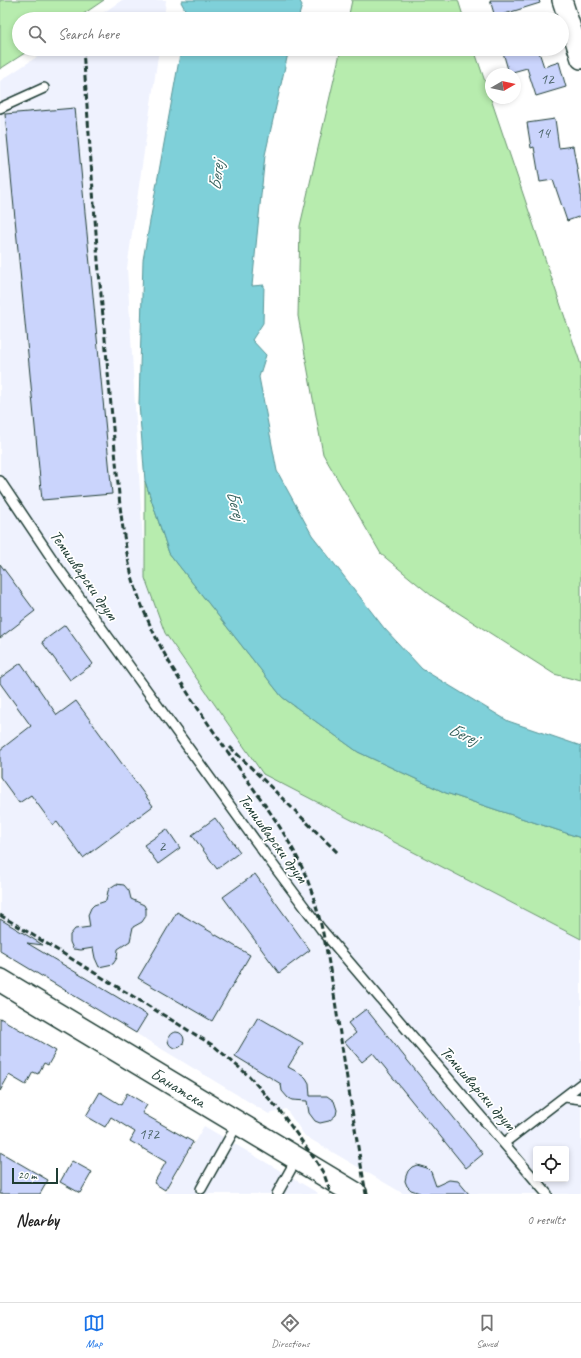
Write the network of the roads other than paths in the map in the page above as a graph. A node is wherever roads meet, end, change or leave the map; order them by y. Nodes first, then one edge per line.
1 (562, 0) edge
2 (566, 12) edge
3 (569, 22) edge
4 (581, 59) edge
5 (44, 88) dead end
6 (0, 108) edge
7 (0, 481) edge
8 (0, 980) edge
9 (581, 1084) edge
10 (565, 1096) junction
11 (581, 1099) edge
12 (238, 1123) junction
13 (504, 1144) junction
14 (297, 1158) junction
15 (201, 1189) dead end
16 (277, 1194) edge
17 (356, 1194) edge
18 (547, 1194) edge

1 - 2 street
3 - 4 street
5 - 6 lane
7 - 13 lane, Темишварски друм
8 - 12 main road, Банатска
9 - 10 lane
10 - 11 lane
10 - 13 lane
12 - 14 main road, Банатска
12 - 15 lane
13 - 18 lane, Темишварски друм
14 - 16 lane
14 - 17 main road, Банатска

